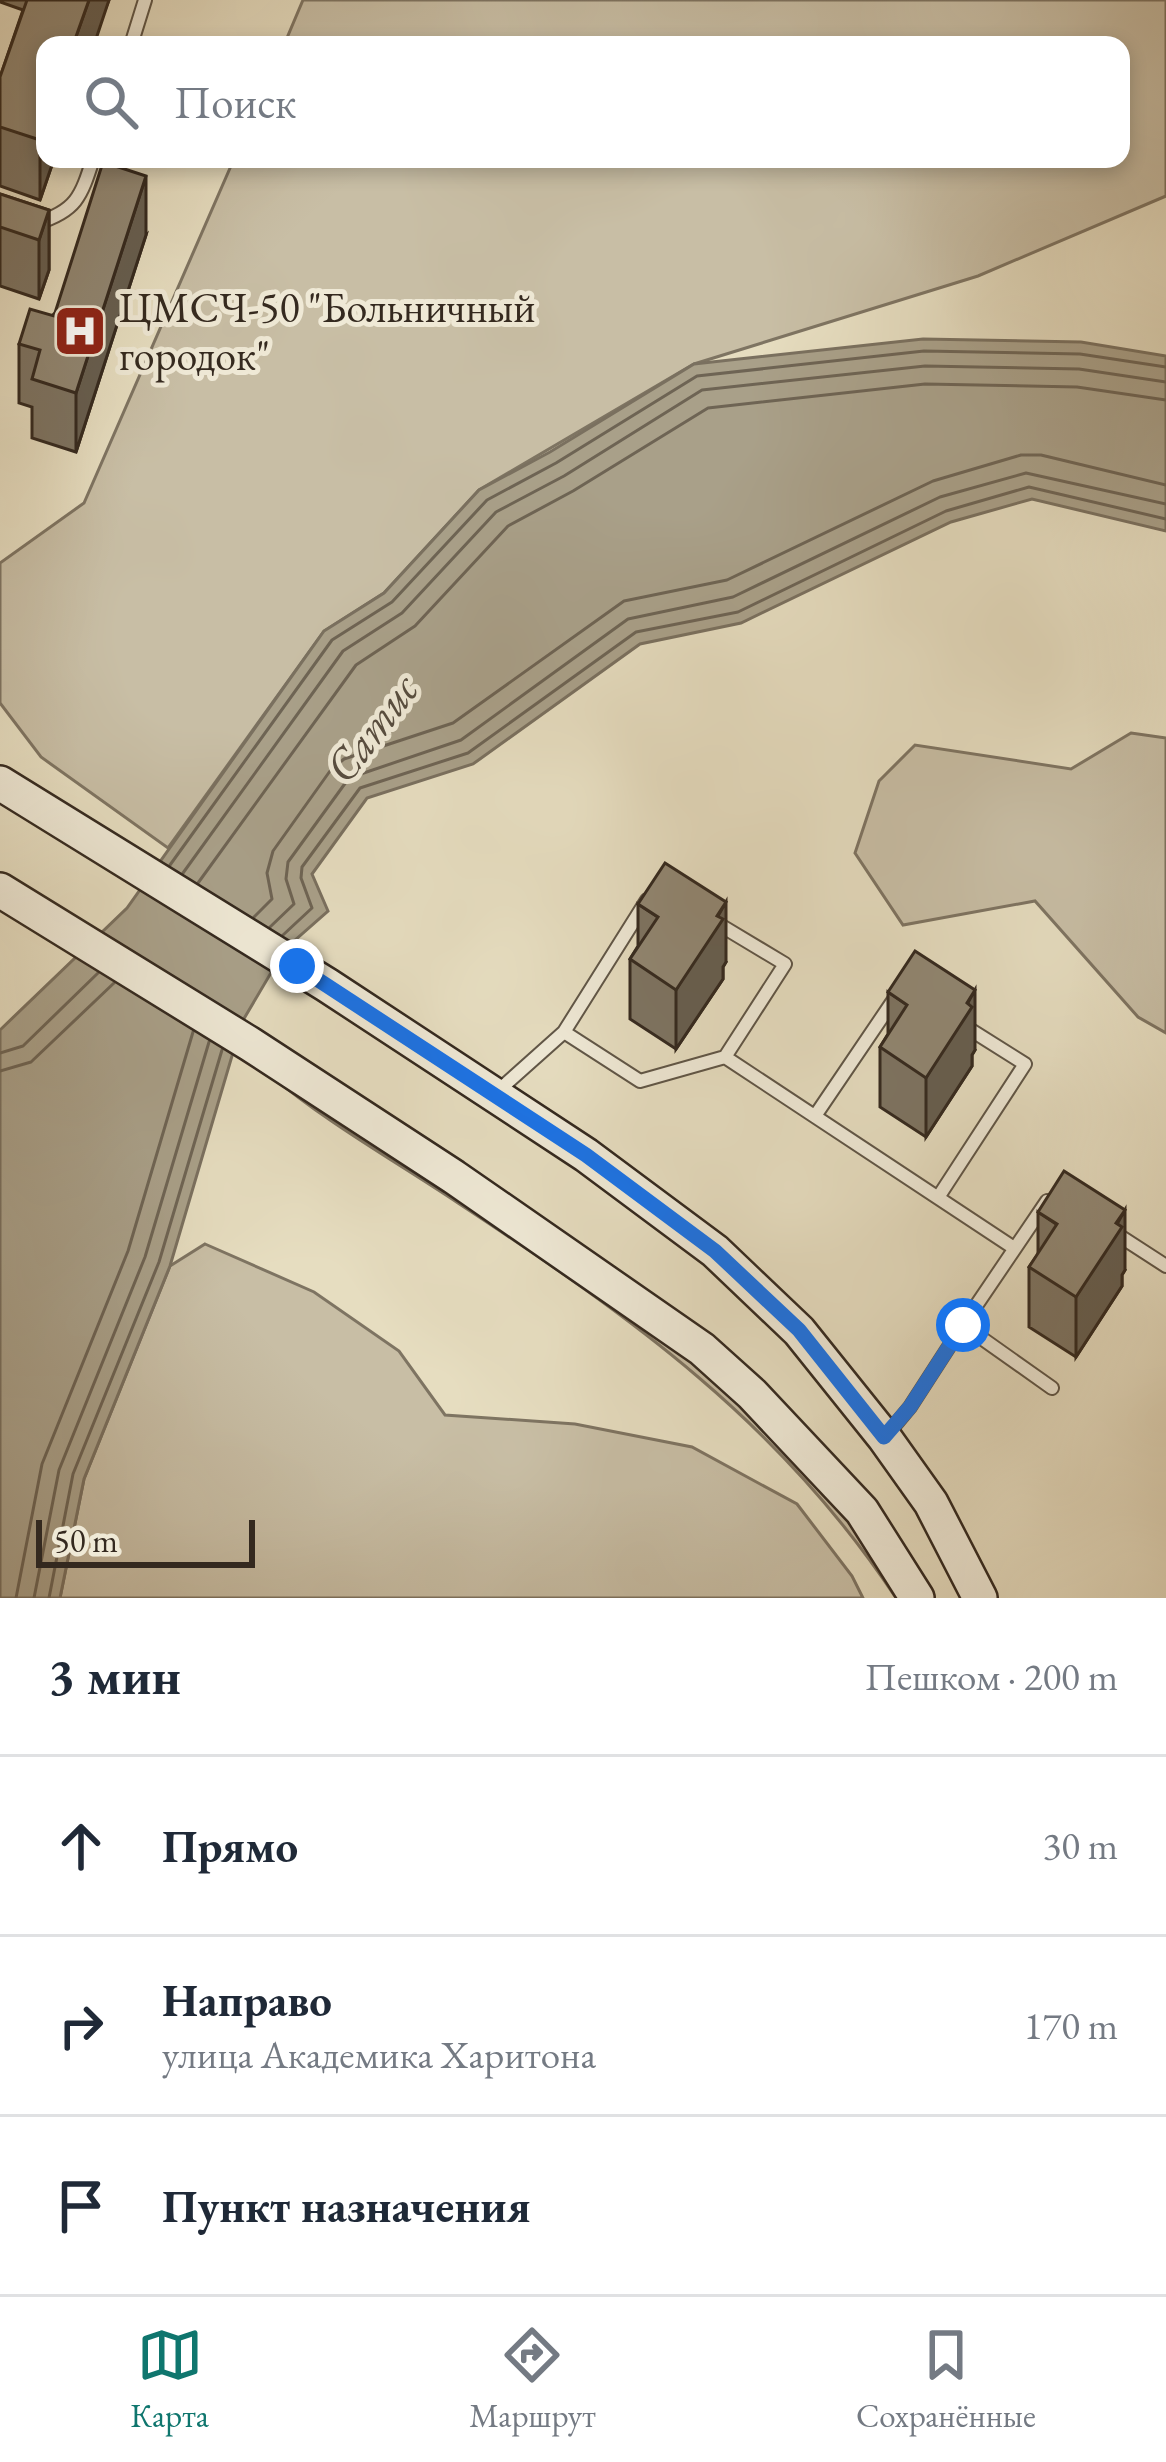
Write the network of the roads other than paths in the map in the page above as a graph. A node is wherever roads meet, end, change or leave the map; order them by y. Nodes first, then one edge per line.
1 (146, 0) edge
2 (134, 36) edge
3 (91, 168) edge
4 (22, 224) edge
5 (0, 783) edge
6 (656, 886) edge
7 (0, 890) edge
8 (693, 908) edge
9 (903, 986) edge
10 (955, 1019) edge
11 (564, 1032) junction
12 (725, 1057) junction
13 (494, 1096) junction
14 (815, 1116) junction
15 (1054, 1192) edge
16 (939, 1196) junction
17 (1091, 1217) edge
18 (1013, 1248) junction
19 (1166, 1266) edge
20 (963, 1325) junction
21 (1052, 1388) dead end
22 (884, 1437) junction
23 (917, 1598) edge
24 (980, 1598) edge

1 - 2 lane
3 - 4 lane
5 - 13 main road
6 - 11 lane
7 - 23 main road
8 - 12 lane
9 - 14 lane
10 - 16 lane
11 - 12 lane
11 - 13 lane
12 - 14 lane
13 - 22 main road
14 - 16 lane
15 - 18 lane
16 - 18 lane
17 - 19 lane
18 - 20 lane
20 - 21 lane
20 - 22 lane
22 - 24 main road

